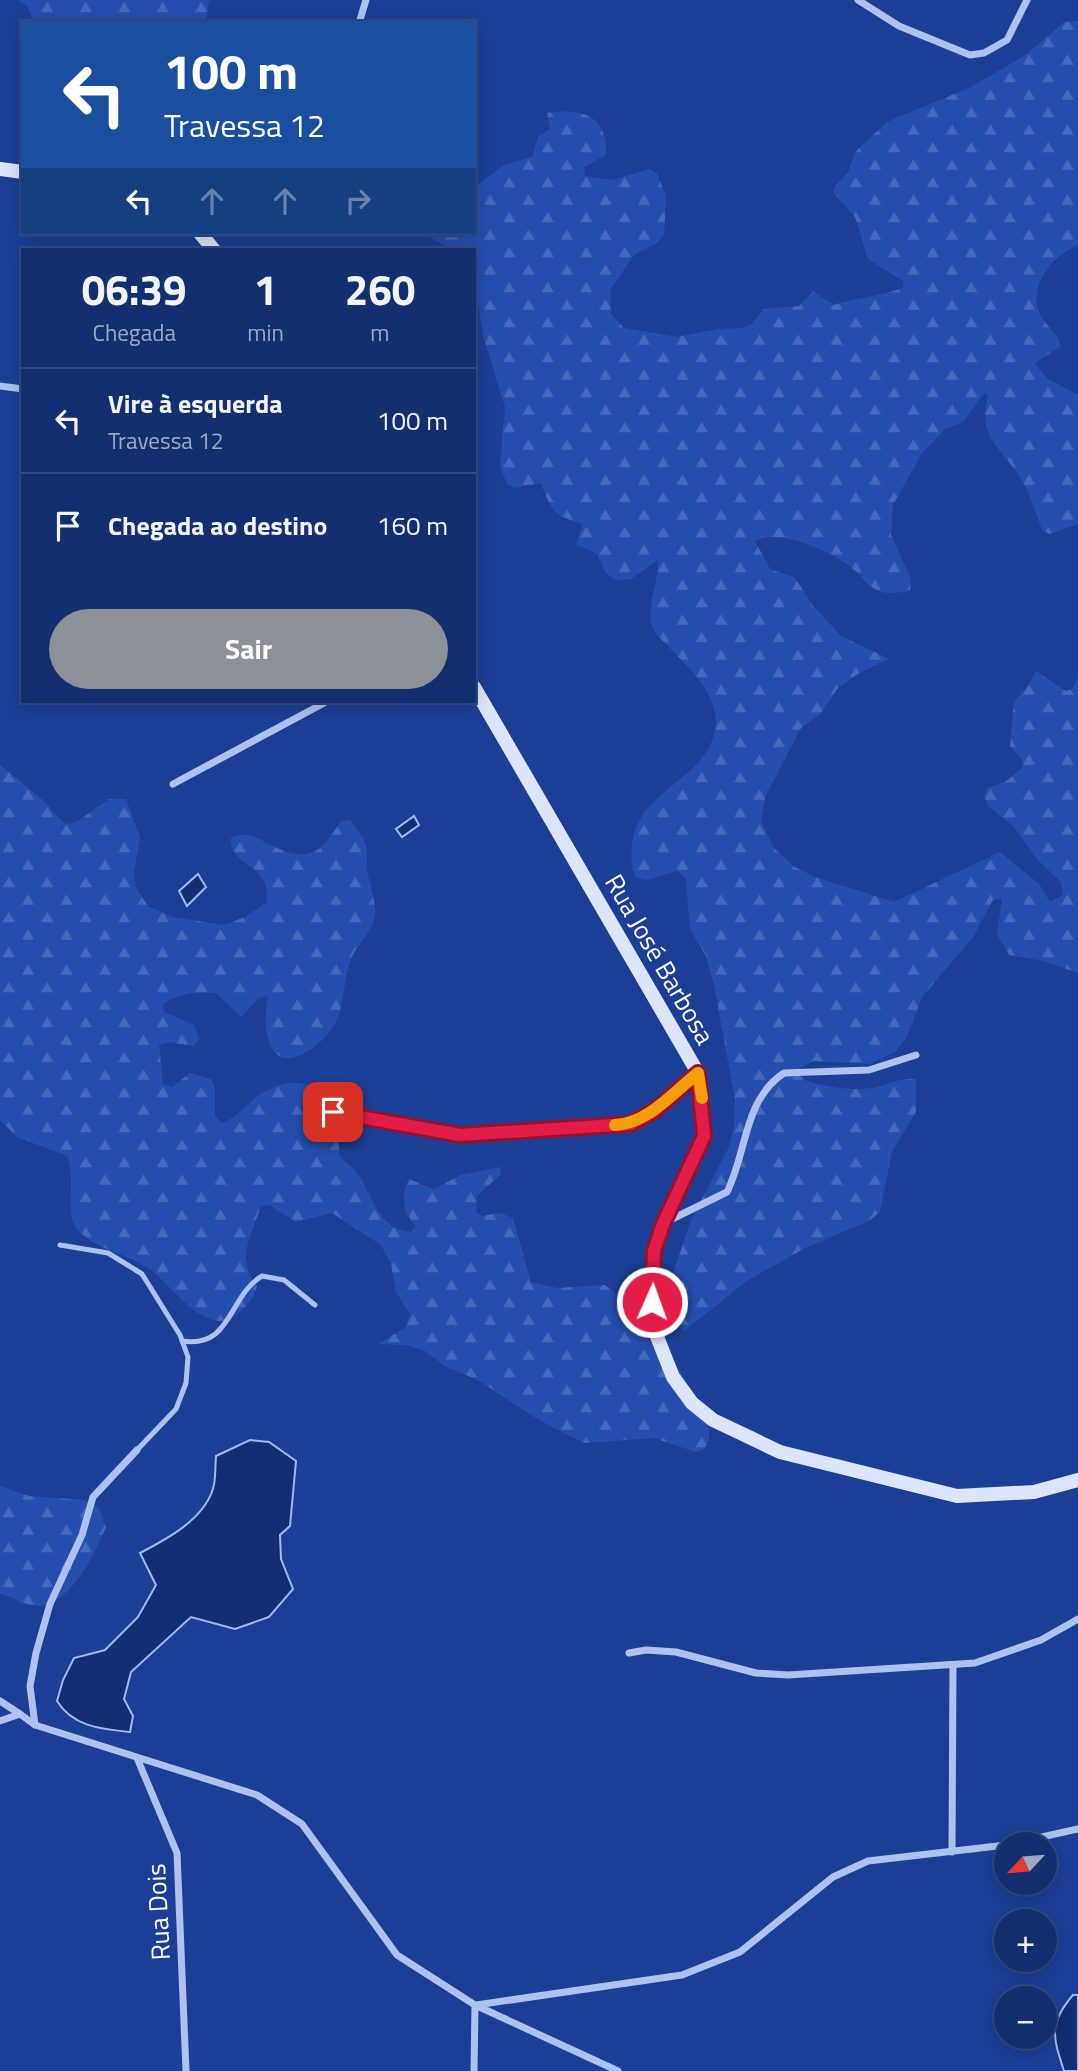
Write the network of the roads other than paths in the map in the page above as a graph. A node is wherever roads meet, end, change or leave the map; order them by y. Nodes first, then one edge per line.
1 (366, 0) edge
2 (858, 0) edge
3 (1027, 0) edge
4 (360, 21) edge
5 (0, 169) edge
6 (21, 172) edge
7 (0, 386) edge
8 (21, 389) edge
9 (476, 690) edge
10 (324, 703) edge
11 (173, 784) dead end
12 (916, 1055) dead end
13 (698, 1073) junction
14 (333, 1112) dead end
15 (663, 1224) junction
16 (60, 1245) dead end
17 (316, 1305) dead end
18 (182, 1341) junction
19 (137, 1450) joint
20 (1078, 1480) edge
21 (1078, 1619) edge
22 (629, 1653) dead end
23 (953, 1665) junction
24 (0, 1701) edge
25 (20, 1714) junction
26 (0, 1721) edge
27 (35, 1726) junction
28 (137, 1758) junction
29 (1078, 1829) edge
30 (1057, 1834) edge
31 (994, 1847) edge
32 (952, 1852) junction
33 (475, 2005) junction
34 (186, 2071) edge
35 (474, 2071) edge
36 (618, 2071) edge

1 - 4 street
2 - 3 street
5 - 6 street
7 - 8 street
9 - 13 street, Rua José Barbosa
10 - 11 street
12 - 15 street
13 - 14 street
13 - 15 street, Rua José Barbosa
15 - 20 street, Rua José Barbosa
16 - 18 lane
17 - 18 lane
18 - 19 lane
19 - 27 street
21 - 23 street
22 - 23 street
23 - 32 street
24 - 25 street
25 - 26 street
25 - 27 street
27 - 28 street
28 - 33 street
28 - 34 street, Rua Dois
29 - 30 street
31 - 32 street
32 - 33 street
33 - 35 street
33 - 36 street

